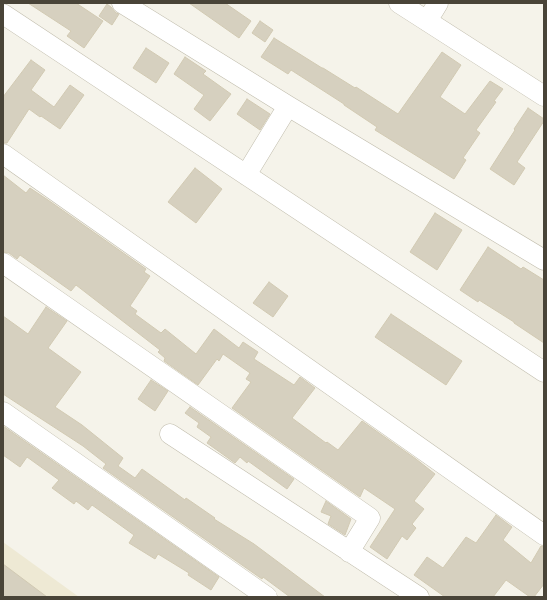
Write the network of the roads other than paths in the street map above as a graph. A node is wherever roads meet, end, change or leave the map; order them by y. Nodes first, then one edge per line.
1 (122, 3) edge
2 (399, 3) edge
3 (438, 3) edge
4 (3, 14) edge
5 (427, 21) junction
6 (544, 96) edge
7 (288, 106) junction
8 (3, 154) edge
9 (246, 175) junction
10 (544, 260) edge
11 (3, 263) edge
12 (544, 372) edge
13 (3, 412) edge
14 (170, 434) dead end
15 (544, 534) edge
16 (349, 552) junction
17 (267, 597) edge
18 (419, 597) edge

1 - 7 street
2 - 5 street
3 - 5 street
4 - 9 street
5 - 6 street
7 - 9 street
7 - 10 street
8 - 15 street
9 - 12 street
11 - 16 street
13 - 17 street
14 - 16 street
16 - 18 street

